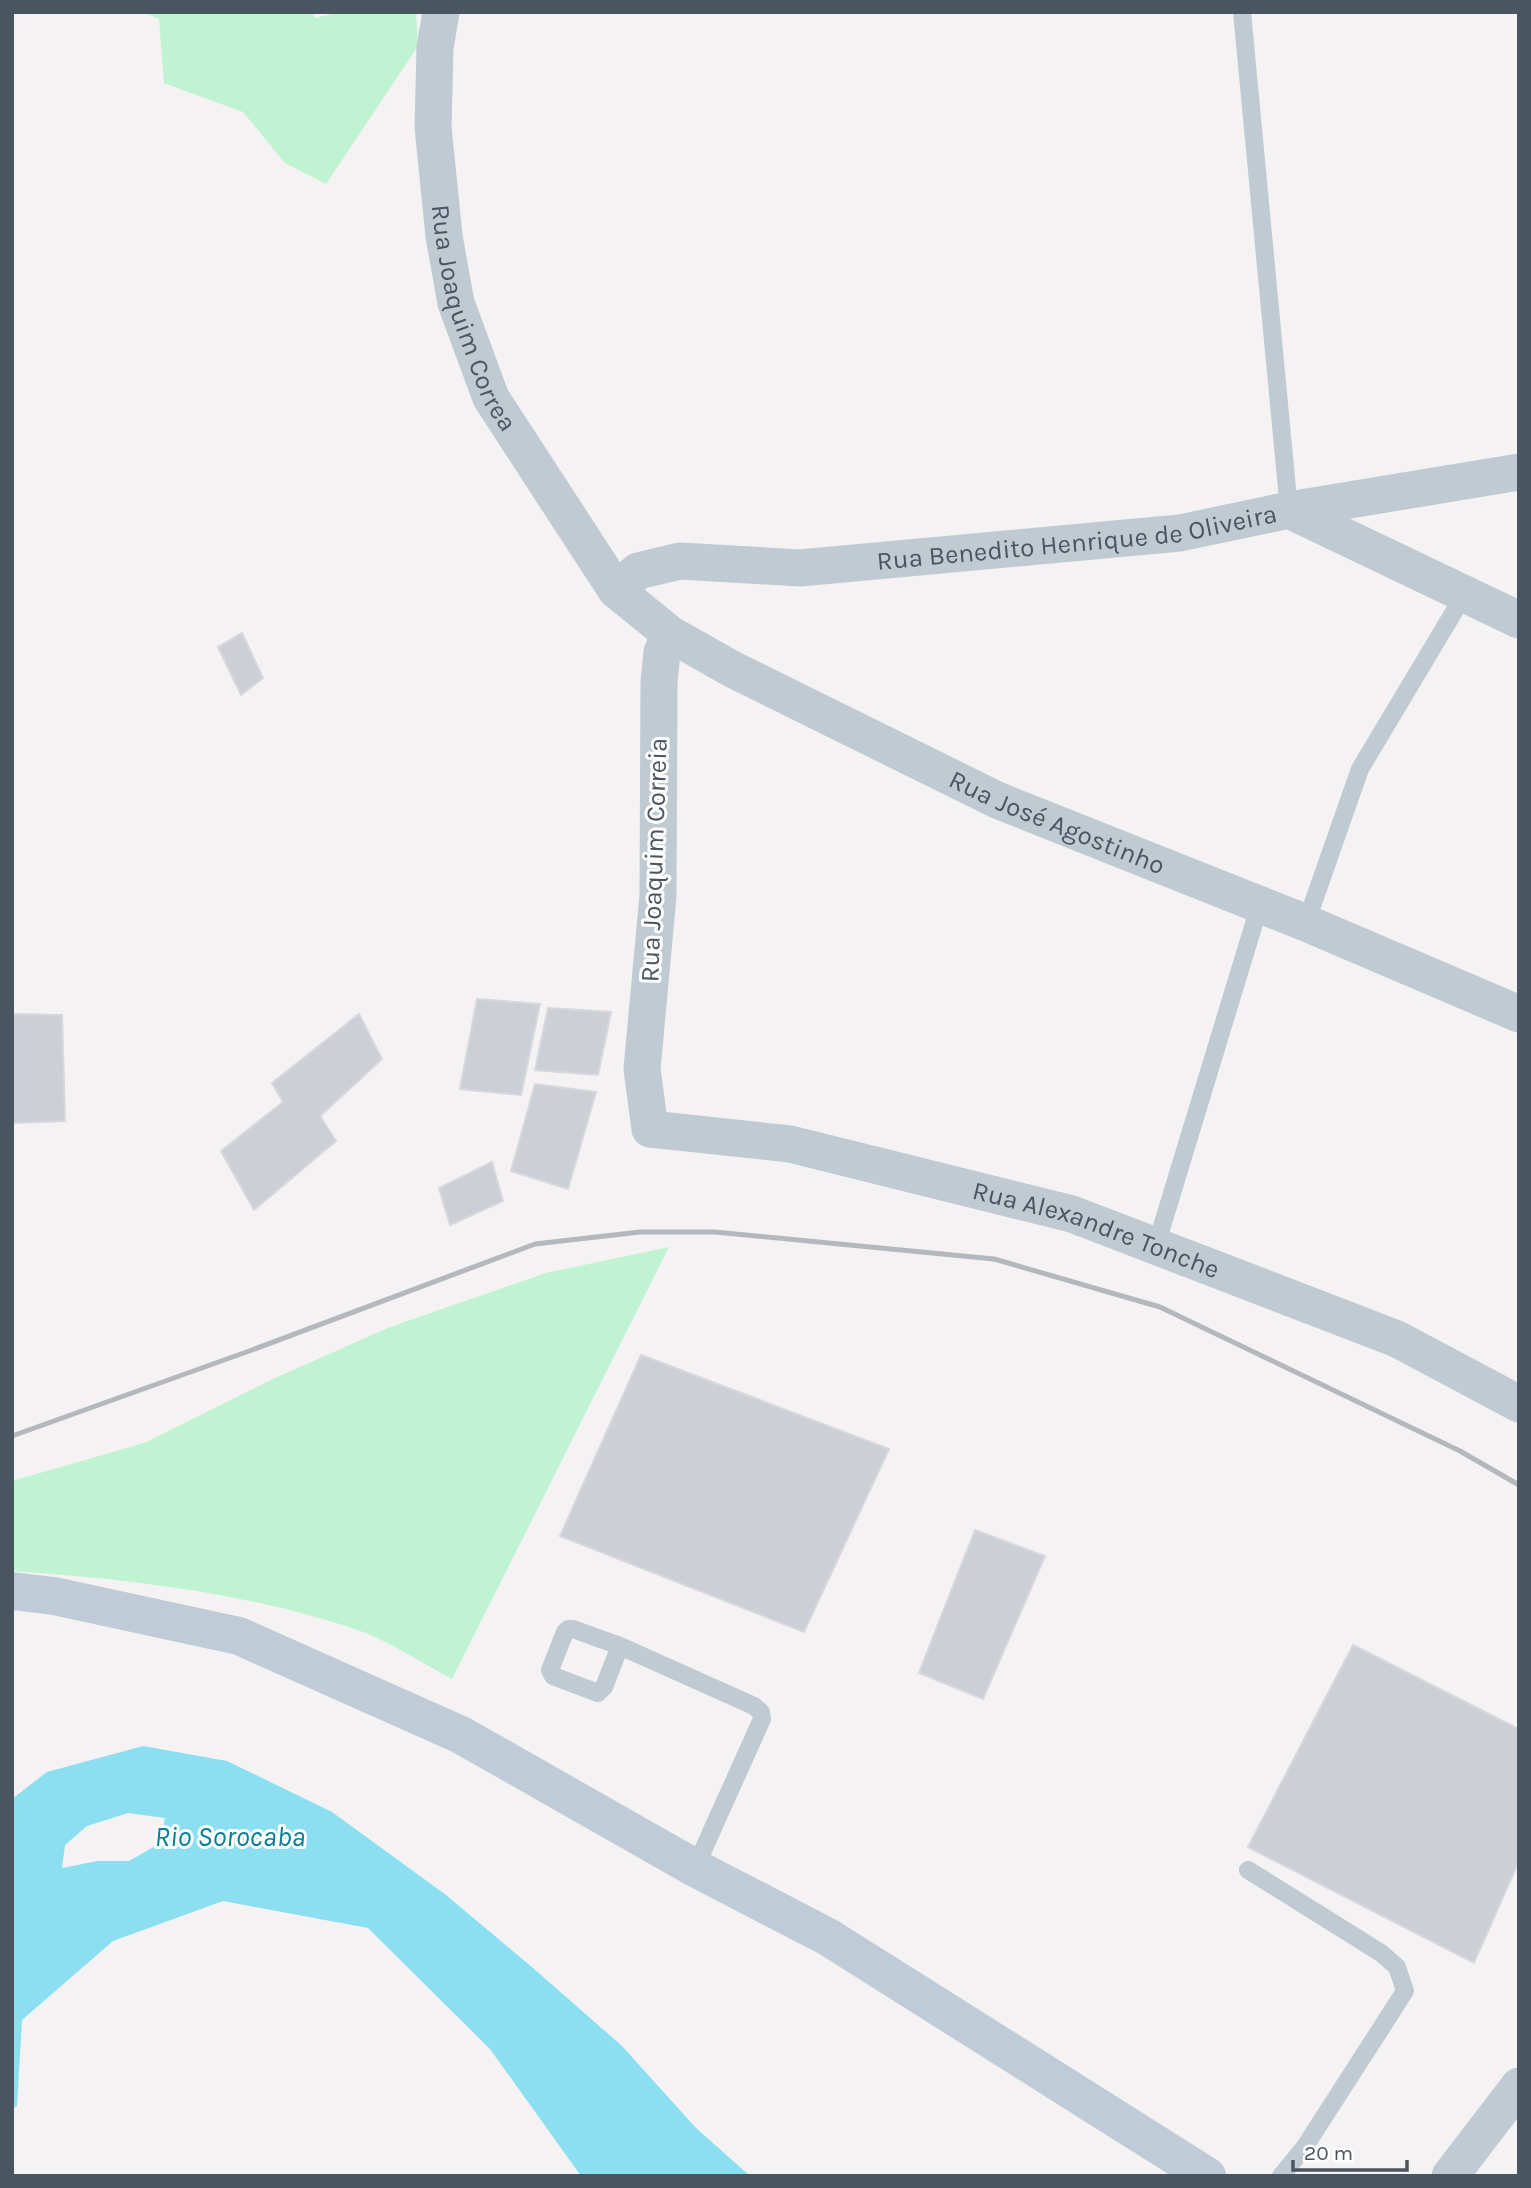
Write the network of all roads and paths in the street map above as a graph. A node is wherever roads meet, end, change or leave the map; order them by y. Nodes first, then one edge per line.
1 (442, 12) edge
2 (1242, 12) edge
3 (1519, 472) edge
4 (1289, 509) junction
5 (616, 590) junction
6 (1464, 595) junction
7 (1519, 620) edge
8 (670, 634) junction
9 (1259, 904) junction
10 (1307, 923) junction
11 (1519, 1014) edge
12 (650, 1129) joint
13 (1156, 1246) junction
14 (1519, 1404) edge
15 (12, 1591) edge
16 (620, 1646) dead end
17 (695, 1868) junction
18 (1248, 1870) dead end
19 (1519, 2086) edge
20 (1207, 2176) edge
21 (1281, 2176) edge
22 (1450, 2176) edge

1 - 5 street, Rua Joaquim Correa
2 - 4 lane
3 - 4 street
4 - 5 street, Rua Benedito Henrique de Oliveira
4 - 6 street, Rua Benedito Henrique de Oliveira
5 - 8 street, Rua José Agostinho
6 - 7 street, Rua Benedito Henrique de Oliveira
6 - 10 lane
8 - 9 street, Rua José Agostinho
8 - 12 street, Rua Joaquim Correia
9 - 10 street, Rua José Agostinho
9 - 13 lane
10 - 11 street, Rua José Agostinho
12 - 13 street, Rua Alexandre Tonche
13 - 14 street, Rua Alexandre Tonche
15 - 17 main road
16 - 17 lane
17 - 20 main road
18 - 21 lane
19 - 22 street

